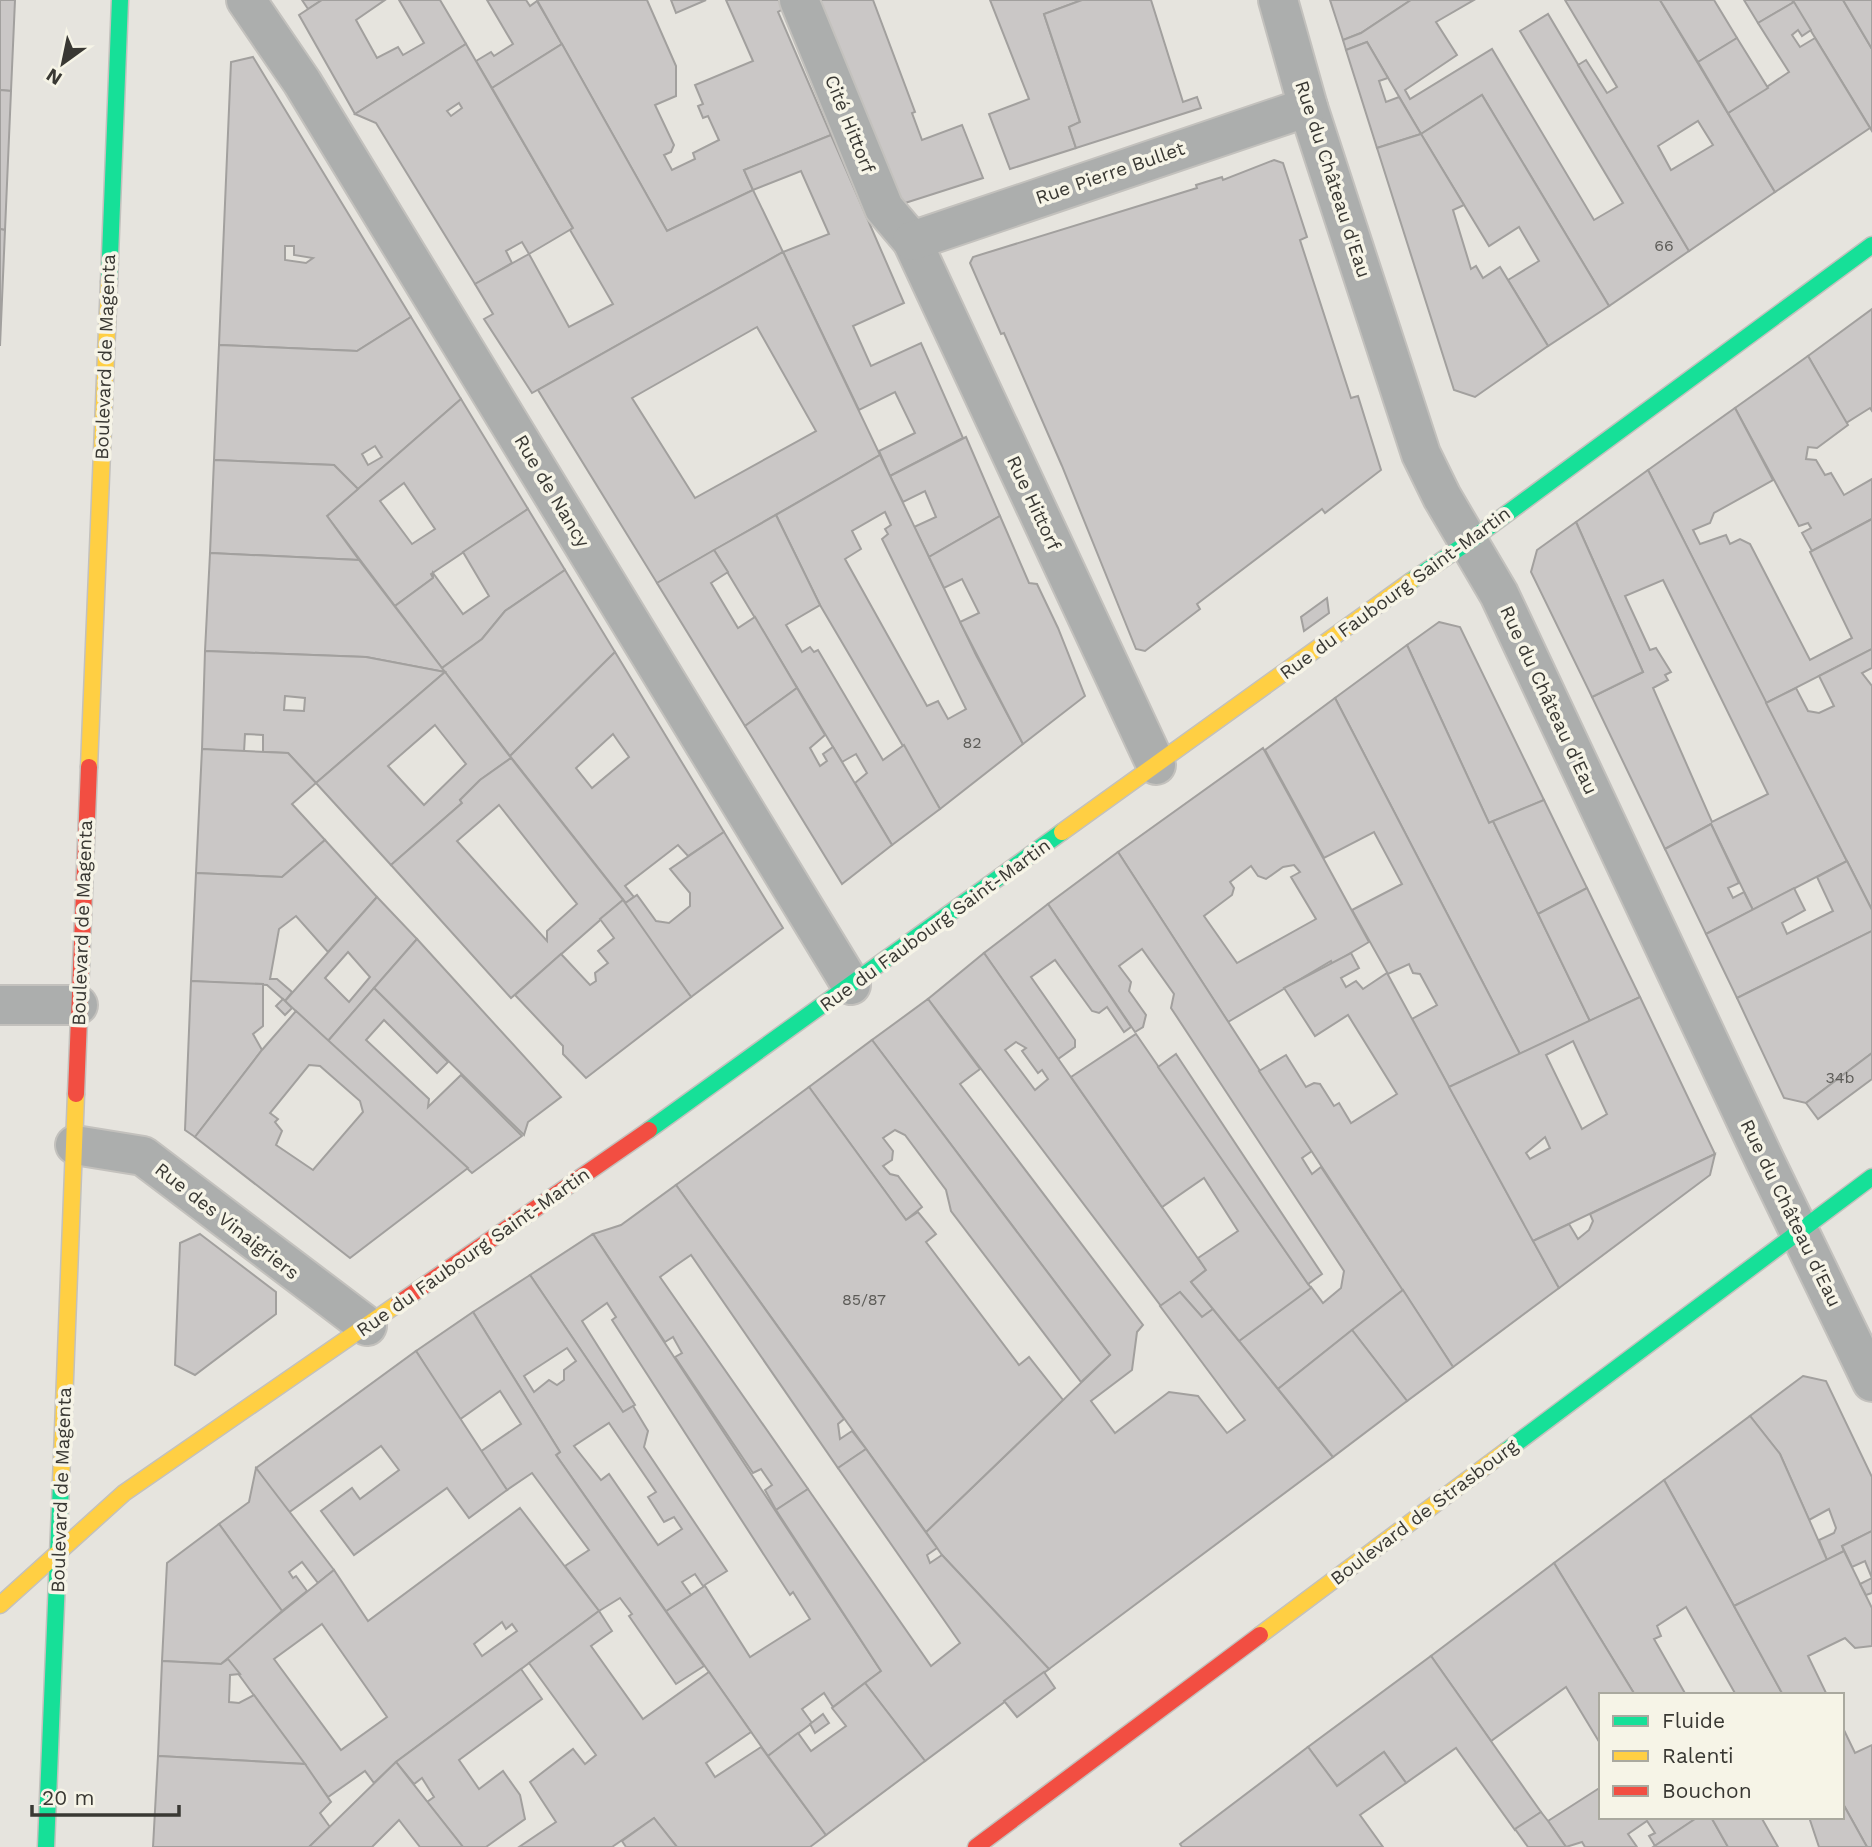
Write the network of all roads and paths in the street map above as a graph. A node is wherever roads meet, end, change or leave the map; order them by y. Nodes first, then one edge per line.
1 (120, 0) edge
2 (246, 0) edge
3 (799, 0) edge
4 (1278, 0) edge
5 (1308, 107) junction
6 (912, 241) junction
7 (1872, 245) edge
8 (1467, 543) junction
9 (1156, 765) junction
10 (852, 985) junction
11 (78, 1004) junction
12 (0, 1005) edge
13 (75, 1145) junction
14 (1872, 1177) edge
15 (1800, 1231) junction
16 (366, 1326) junction
17 (1872, 1382) edge
18 (59, 1550) junction
19 (0, 1605) edge
20 (46, 1847) edge
21 (976, 1847) edge

1 - 11 main road, Boulevard de Magenta
2 - 10 street, Rue de Nancy
3 - 6 street, Cité Hittorf
4 - 5 street, Rue du Château d'Eau
5 - 6 street, Rue Pierre Bullet
5 - 8 street, Rue du Château d'Eau
6 - 9 street, Rue Hittorf
7 - 8 main road, Rue du Faubourg Saint-Martin
8 - 9 main road, Rue du Faubourg Saint-Martin
8 - 15 street, Rue du Château d'Eau
9 - 10 main road, Rue du Faubourg Saint-Martin
10 - 16 main road, Rue du Faubourg Saint-Martin
11 - 12 street
11 - 13 main road, Boulevard de Magenta
13 - 16 street, Rue des Vinaigriers
13 - 18 main road, Boulevard de Magenta
14 - 15 main road, Boulevard de Strasbourg
15 - 17 street, Rue du Château d'Eau
15 - 21 main road, Boulevard de Strasbourg
16 - 18 main road, Rue du Faubourg Saint-Martin
18 - 19 main road, Rue du Faubourg Saint-Martin
18 - 20 main road, Boulevard de Magenta

